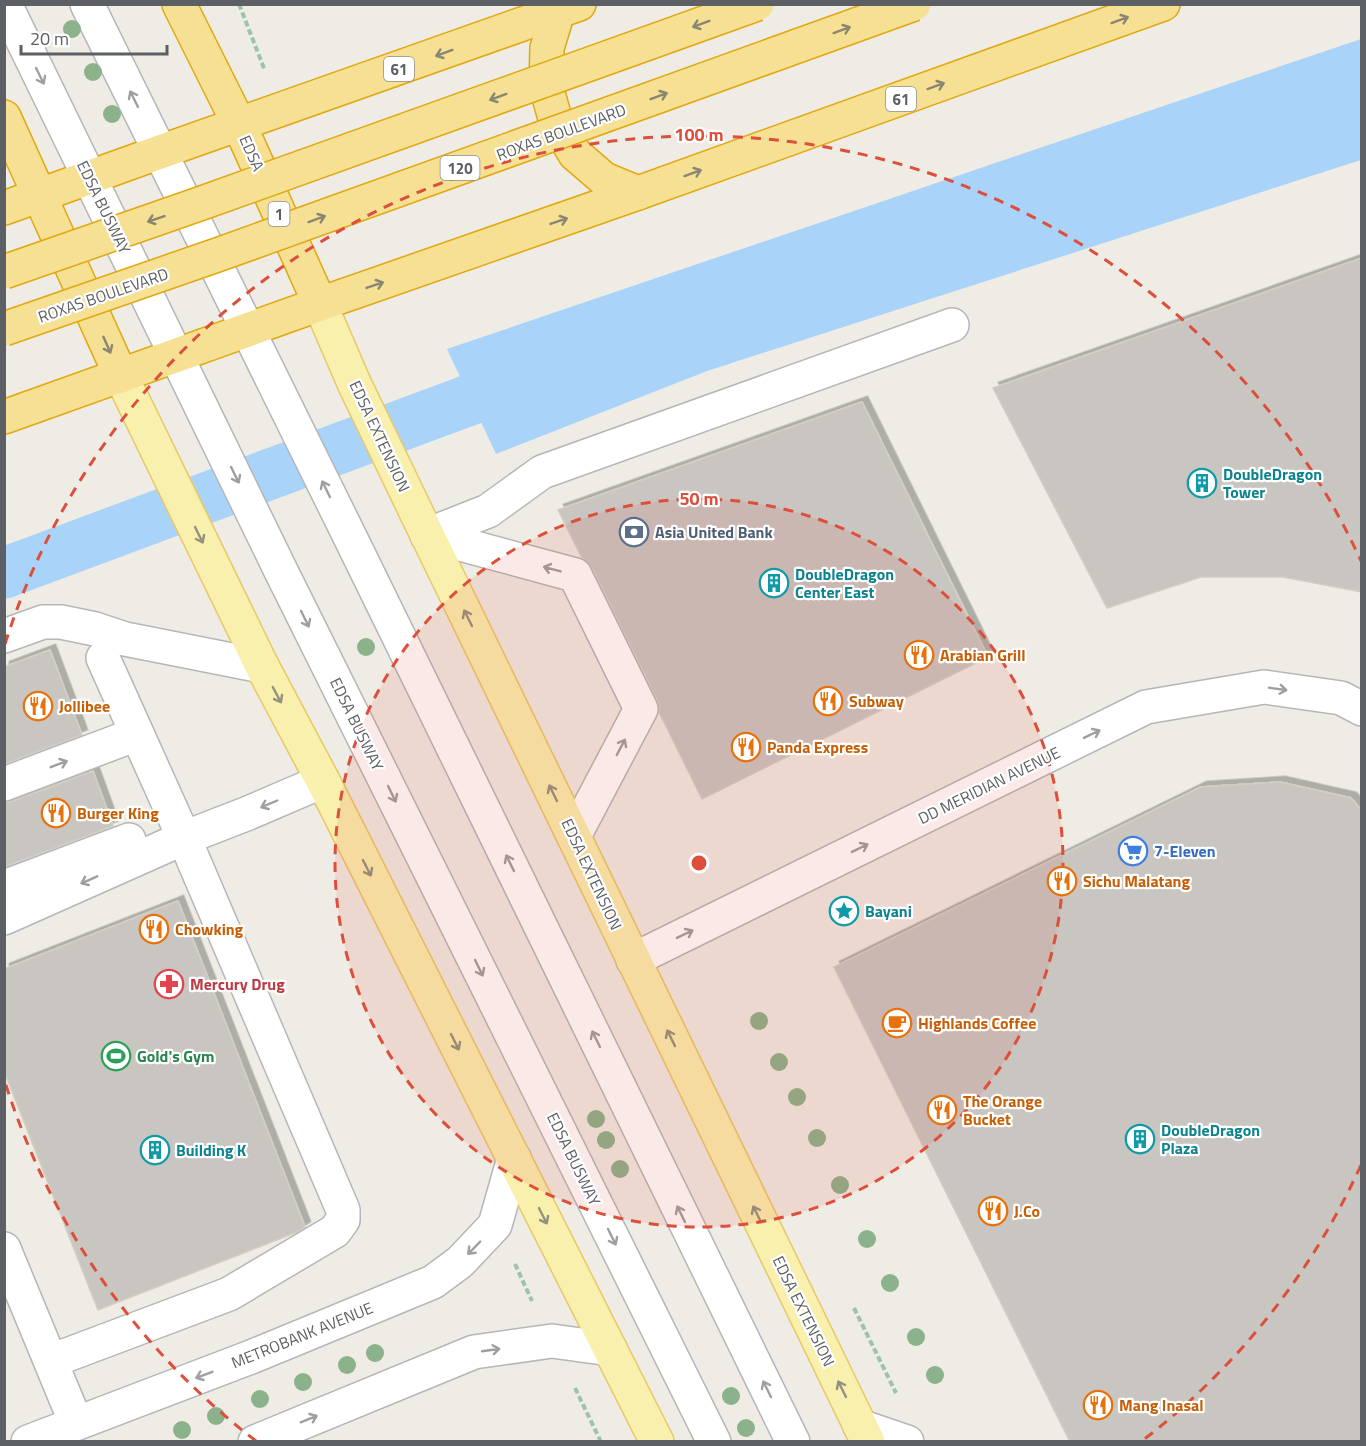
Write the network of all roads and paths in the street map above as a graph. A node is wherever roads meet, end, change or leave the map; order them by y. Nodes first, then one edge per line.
1 (6, 4) edge
2 (87, 4) edge
3 (179, 4) edge
4 (239, 4) edge
5 (757, 4) edge
6 (914, 4) edge
7 (1163, 4) edge
8 (569, 8) edge
9 (281, 109) junction
10 (4, 117) edge
11 (239, 124) junction
12 (160, 152) junction
13 (90, 177) junction
14 (638, 193) junction
15 (40, 195) junction
16 (4, 208) edge
17 (4, 272) edge
18 (320, 304) junction
19 (952, 325) dead end
20 (4, 329) edge
21 (248, 330) junction
22 (177, 356) junction
23 (121, 376) junction
24 (4, 417) edge
25 (422, 525) junction
26 (4, 636) edge
27 (103, 658) dead end
28 (262, 666) junction
29 (1362, 709) edge
30 (137, 734) junction
31 (323, 782) junction
32 (4, 784) edge
33 (179, 829) junction
34 (574, 836) junction
35 (4, 886) edge
36 (4, 918) edge
37 (633, 960) junction
38 (514, 1158) junction
39 (4, 1249) edge
40 (610, 1349) junction
41 (51, 1360) junction
42 (76, 1423) junction
43 (864, 1434) edge
44 (28, 1442) edge
45 (255, 1442) edge
46 (657, 1442) edge
47 (714, 1442) edge
48 (793, 1442) edge
49 (907, 1442) edge

1 -> 13 street, EDSA BUSWAY
12 -> 2 street
3 - 11 highway, EDSA / 1
4 - 9 path
5 -> 17 highway, bridge
20 -> 6 highway, ROXAS BOULEVARD / 120, bridge
14 -> 7 highway, 61
8 -> 9 highway, 61
8 - 14 highway
9 - 11 highway, 61
10 - 15 highway
11 - 12 highway, 61
11 - 18 highway, EDSA / 1
12 - 13 highway, 61
12 - 21 street
13 - 15 highway, 61
13 - 22 street, EDSA BUSWAY
18 -> 14 highway, 61
15 - 16 highway
15 -> 23 highway
18 - 21 highway, 61
18 - 25 main road, EDSA EXTENSION
19 - 25 street
21 - 22 highway, 61
48 -> 21 street
22 - 23 highway, 61
22 -> 47 street, EDSA BUSWAY
23 - 24 highway
23 -> 28 main road
34 -> 25 main road, EDSA EXTENSION
34 -> 25 street
26 - 28 street
27 - 30 street
28 -> 31 main road
37 -> 29 street, DD MERIDIAN AVENUE
32 -> 30 street
30 - 33 street
31 -> 33 street
31 -> 38 main road
33 - 35 street
33 -> 36 street
33 - 41 street
34 - 37 main road, EDSA EXTENSION
43 -> 37 main road, EDSA EXTENSION
38 -> 40 main road
38 -> 42 street, METROBANK AVENUE
39 - 41 street
45 -> 40 street
40 - 46 main road
41 - 42 street
42 - 44 street, METROBANK AVENUE
43 - 49 street

